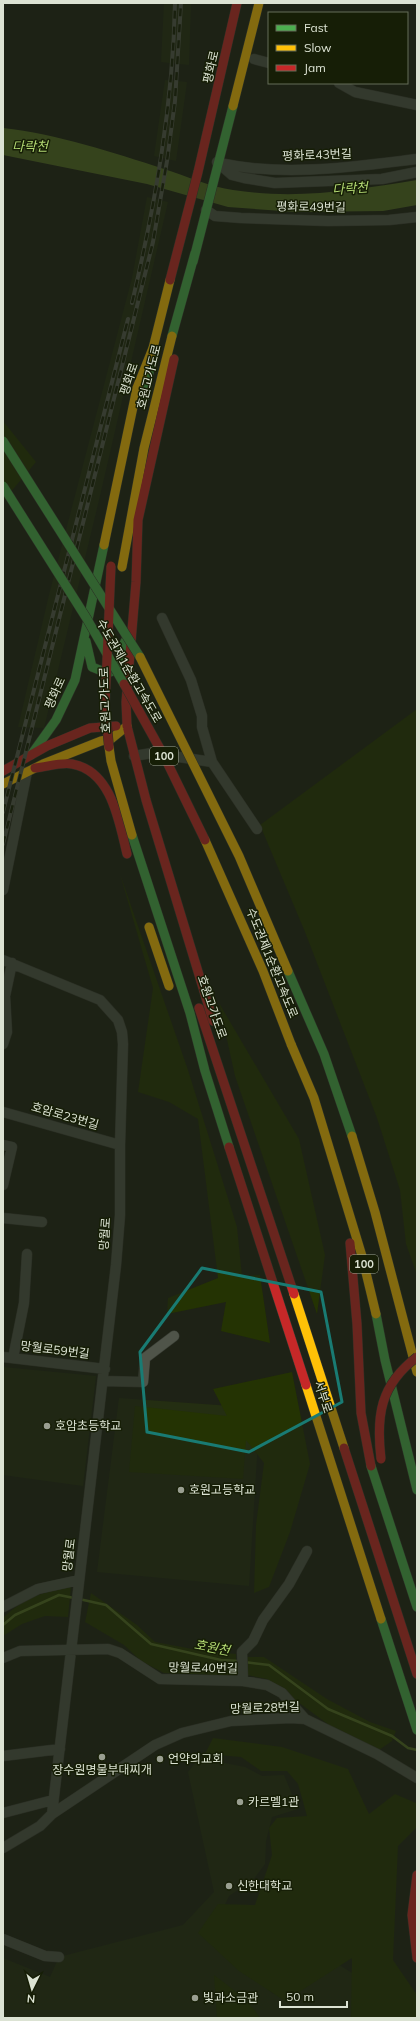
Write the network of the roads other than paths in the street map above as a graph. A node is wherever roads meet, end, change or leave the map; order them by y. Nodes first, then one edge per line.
1 (237, 3) edge
2 (259, 3) edge
3 (254, 58) dead end
4 (268, 63) edge
5 (341, 84) edge
6 (417, 105) edge
7 (417, 159) edge
8 (217, 162) junction
9 (417, 172) edge
10 (206, 210) junction
11 (417, 217) edge
12 (195, 253) junction
13 (153, 348) junction
14 (3, 441) edge
15 (3, 486) edge
16 (115, 538) dead end
17 (112, 562) dead end
18 (121, 570) dead end
19 (119, 597) dead end
20 (162, 618) dead end
21 (85, 630) junction
22 (132, 631) junction
23 (116, 690) dead end
24 (117, 716) dead end
25 (127, 726) junction
26 (119, 742) dead end
27 (47, 746) junction
28 (31, 755) junction
29 (134, 756) junction
30 (50, 761) junction
31 (212, 762) junction
32 (31, 770) junction
33 (3, 771) edge
34 (128, 782) junction
35 (4, 784) edge
36 (142, 787) junction
37 (109, 792) junction
38 (135, 809) dead end
39 (257, 829) dead end
40 (129, 860) dead end
41 (3, 890) edge
42 (147, 920) dead end
43 (7, 961) edge
44 (171, 992) dead end
45 (195, 996) dead end
46 (181, 1019) dead end
47 (3, 1044) edge
48 (205, 1071) junction
49 (228, 1090) junction
50 (3, 1112) edge
51 (3, 1145) edge
52 (120, 1145) junction
53 (3, 1185) edge
54 (345, 1197) junction
55 (3, 1218) edge
56 (42, 1222) dead end
57 (385, 1249) junction
58 (27, 1254) dead end
59 (414, 1322) dead end
60 (174, 1336) dead end
61 (417, 1357) edge
62 (8, 1358) edge
63 (104, 1369) junction
64 (417, 1372) edge
65 (103, 1381) junction
66 (382, 1463) dead end
67 (417, 1490) edge
68 (307, 1551) dead end
69 (79, 1580) junction
70 (417, 1607) edge
71 (4, 1608) edge
72 (72, 1651) junction
73 (3, 1658) edge
74 (417, 1674) edge
75 (242, 1681) junction
76 (305, 1719) junction
77 (417, 1730) edge
78 (60, 1749) junction
79 (3, 1756) edge
80 (417, 1778) edge
81 (53, 1800) junction
82 (3, 1813) edge
83 (52, 1814) junction
84 (3, 1848) edge
85 (417, 1875) edge
86 (3, 1939) edge
87 (59, 1957) dead end
88 (417, 1958) edge

1 - 13 main road, 평화로
2 - 8 main road
3 - 4 street
5 - 6 street
7 - 8 street, 평화로43번길
8 - 9 street
8 - 10 main road
10 - 11 street, 평화로49번길
10 - 12 main road
12 - 18 main road, 호원고가도로
12 - 22 main road
13 - 16 main road, 호원고가도로
13 - 21 main road, 평화로
14 - 57 main road, 수도권제1순환고속도로 / 100, bridge
15 - 54 main road, 수도권제1순환고속도로 / 100, bridge
17 - 48 main road, 호원고가도로, bridge
19 - 23 main road, 호원고가도로, bridge
20 - 31 street
21 - 22 main road
21 - 28 main road, 평화로
22 - 25 main road
24 - 26 main road, 호원고가도로
25 - 27 main road, 평화로
25 - 29 main road
25 - 30 main road
27 - 28 main road, 평화로
27 - 30 main road
28 - 33 main road, 평화로
29 - 31 street
29 - 36 main road
30 - 32 main road
31 - 39 street
32 - 35 main road
32 - 37 main road
32 - 41 street
34 - 36 main road
34 - 37 main road
34 - 38 main road
36 - 49 main road
37 - 40 main road
42 - 44 main road
43 - 47 street
43 - 52 street, 망월로
45 - 49 main road, 호원고가도로
46 - 48 main road
48 - 77 main road, 서부로
49 - 74 main road, 서부로
50 - 52 street, 호암로23번길
51 - 53 street
52 - 63 street, 망월로
54 - 67 main road, 수도권제1순환고속도로 / 100
54 - 70 main road
55 - 56 street
57 - 59 main road
57 - 64 main road, 수도권제1순환고속도로 / 100
58 - 62 street
60 - 65 street
61 - 66 main road, bridge
62 - 63 street, 망월로59번길
63 - 65 street, 망월로
65 - 69 street, 망월로
68 - 75 street
69 - 71 street
69 - 72 street, 망월로
72 - 73 street, 망월로40번길
72 - 75 street, 망월로40번길
72 - 78 street
75 - 76 street, 망월로40번길
76 - 80 street, 망월로28번길
76 - 83 street, 망월로28번길
78 - 79 street
78 - 81 street
81 - 82 street
81 - 83 street
83 - 84 street
85 - 88 main road
86 - 87 street

